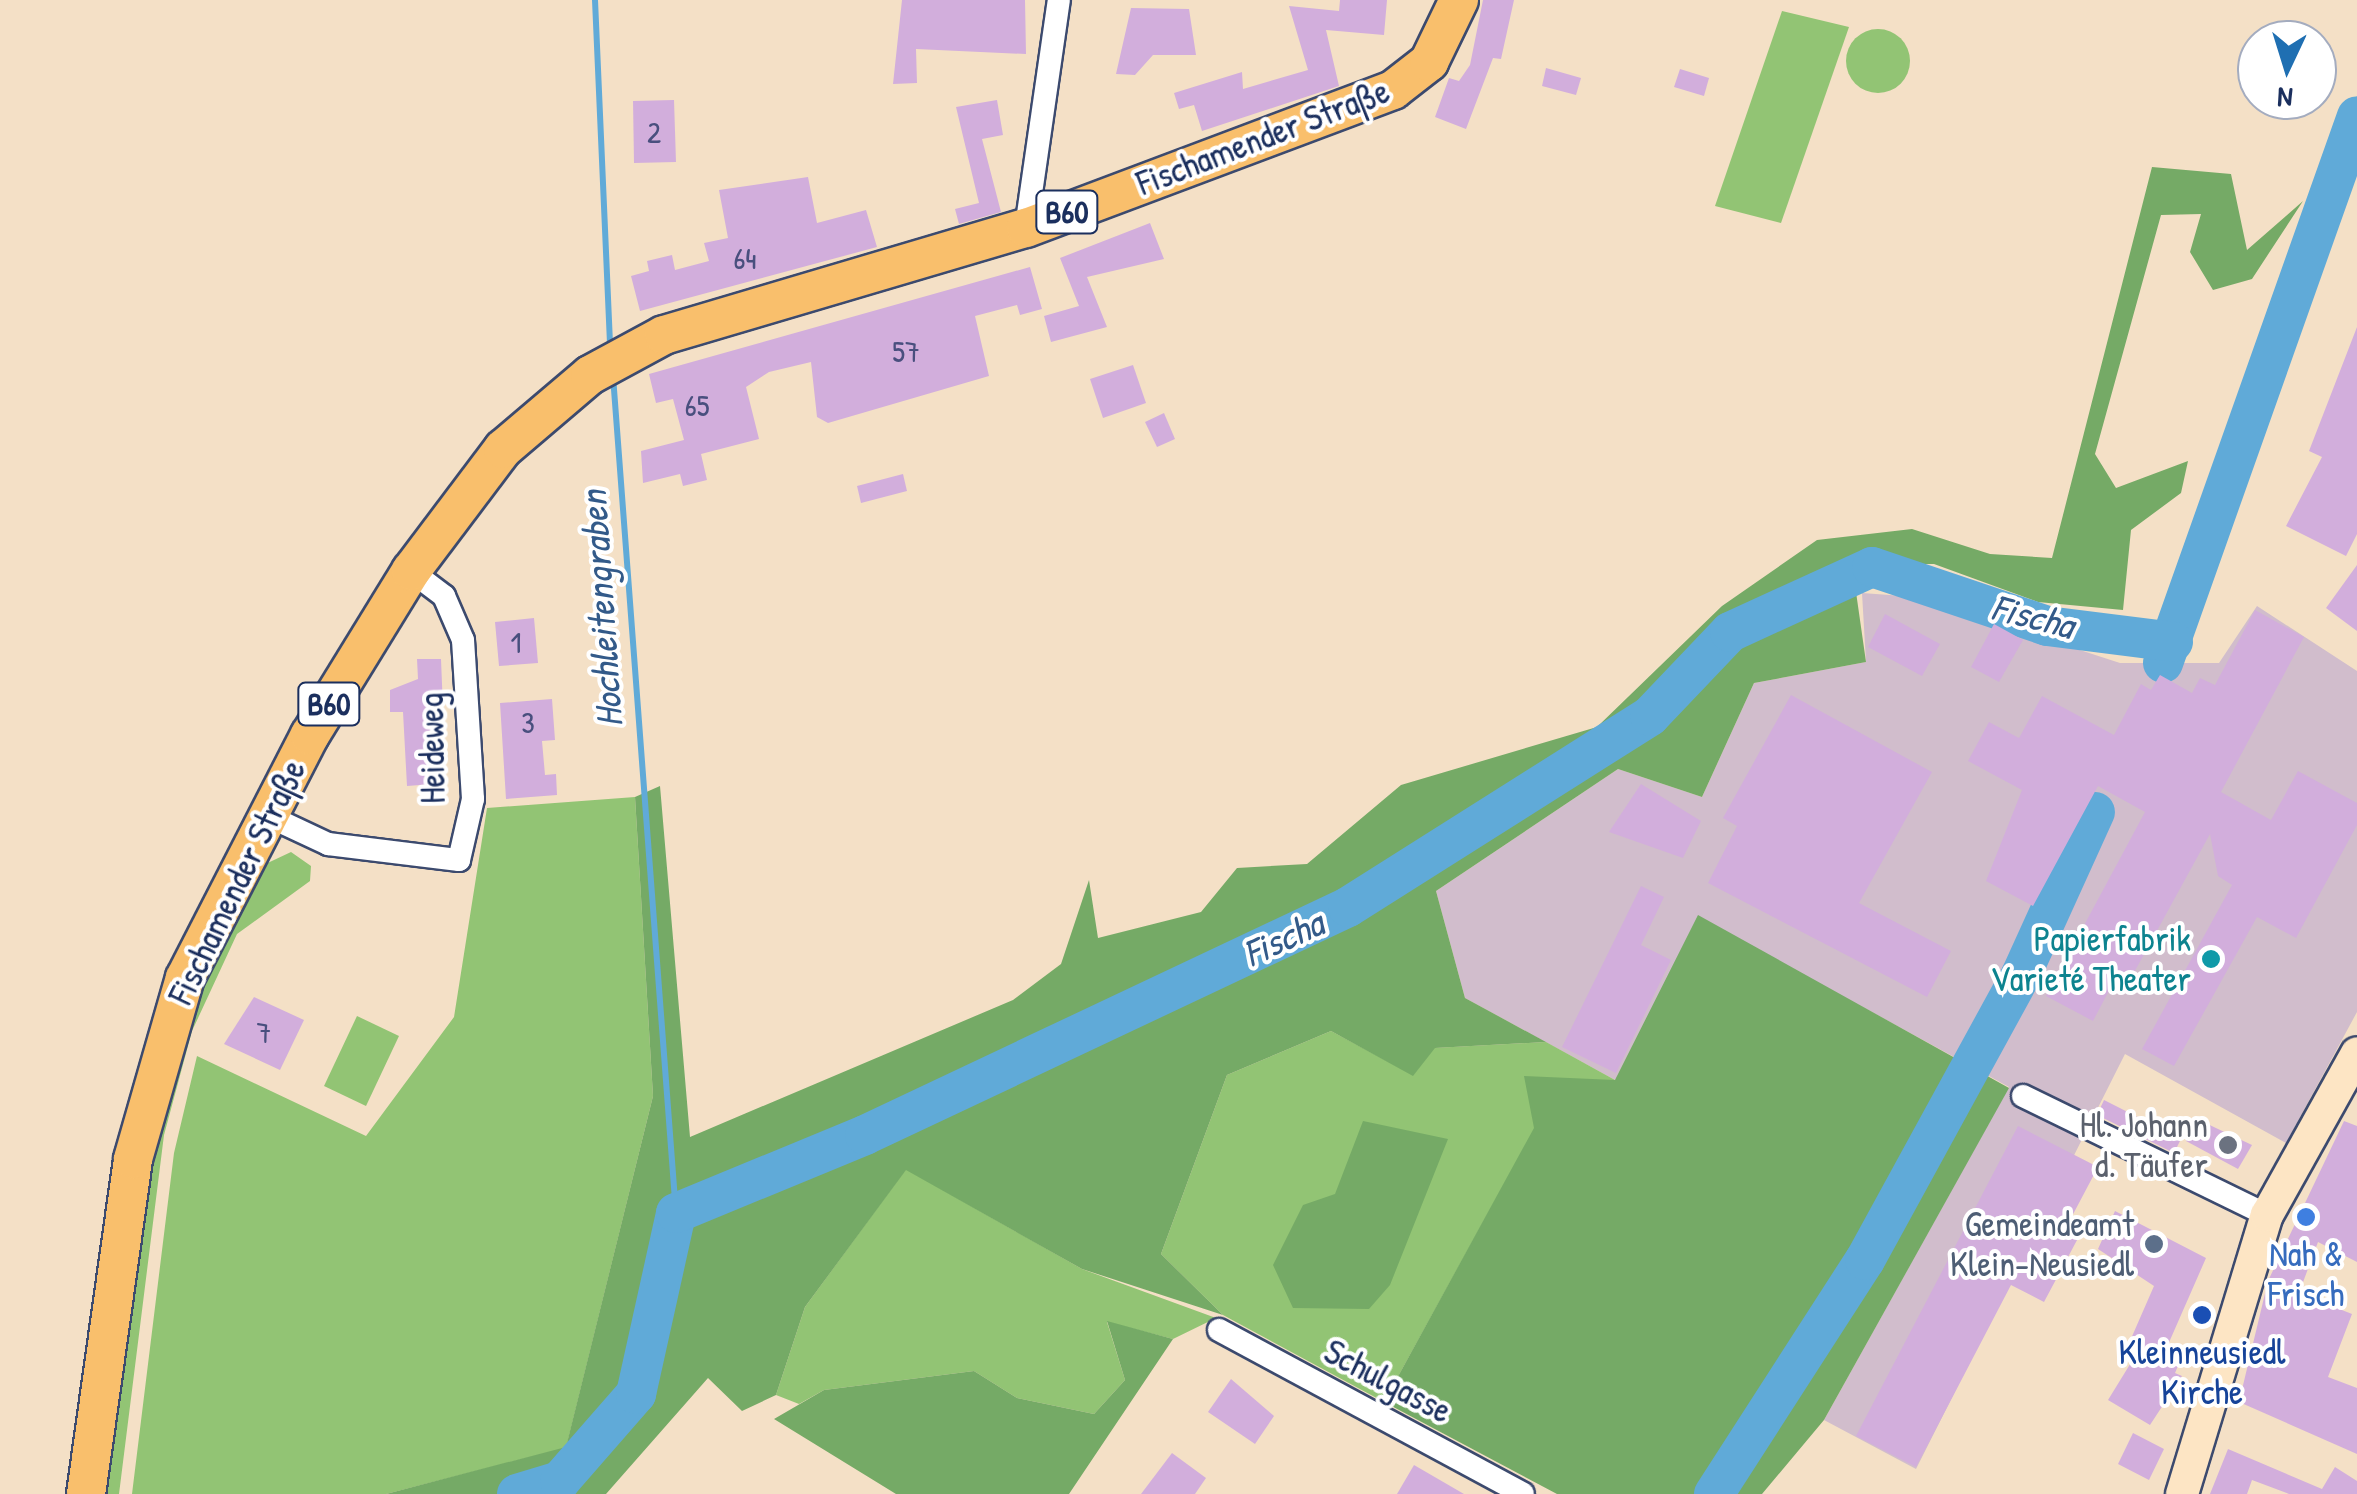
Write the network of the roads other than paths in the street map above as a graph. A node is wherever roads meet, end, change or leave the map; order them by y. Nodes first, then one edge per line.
1 (1058, 0) edge
2 (1458, 0) edge
3 (1026, 228) junction
4 (411, 571) junction
5 (264, 814) junction
6 (2357, 1052) edge
7 (2023, 1096) dead end
8 (2267, 1215) junction
9 (1219, 1330) dead end
10 (86, 1494) edge
11 (1523, 1494) edge
12 (2182, 1494) edge

1 - 3 street
2 - 3 main road, Fischamender Straße / B60
3 - 4 main road, Fischamender Straße / B60
4 - 5 main road, Fischamender Straße / B60
4 - 5 street, Heideweg
5 - 10 main road, Fischamender Straße / B60
6 - 8 main road
7 - 8 street
8 - 12 main road
9 - 11 street, Schulgasse

